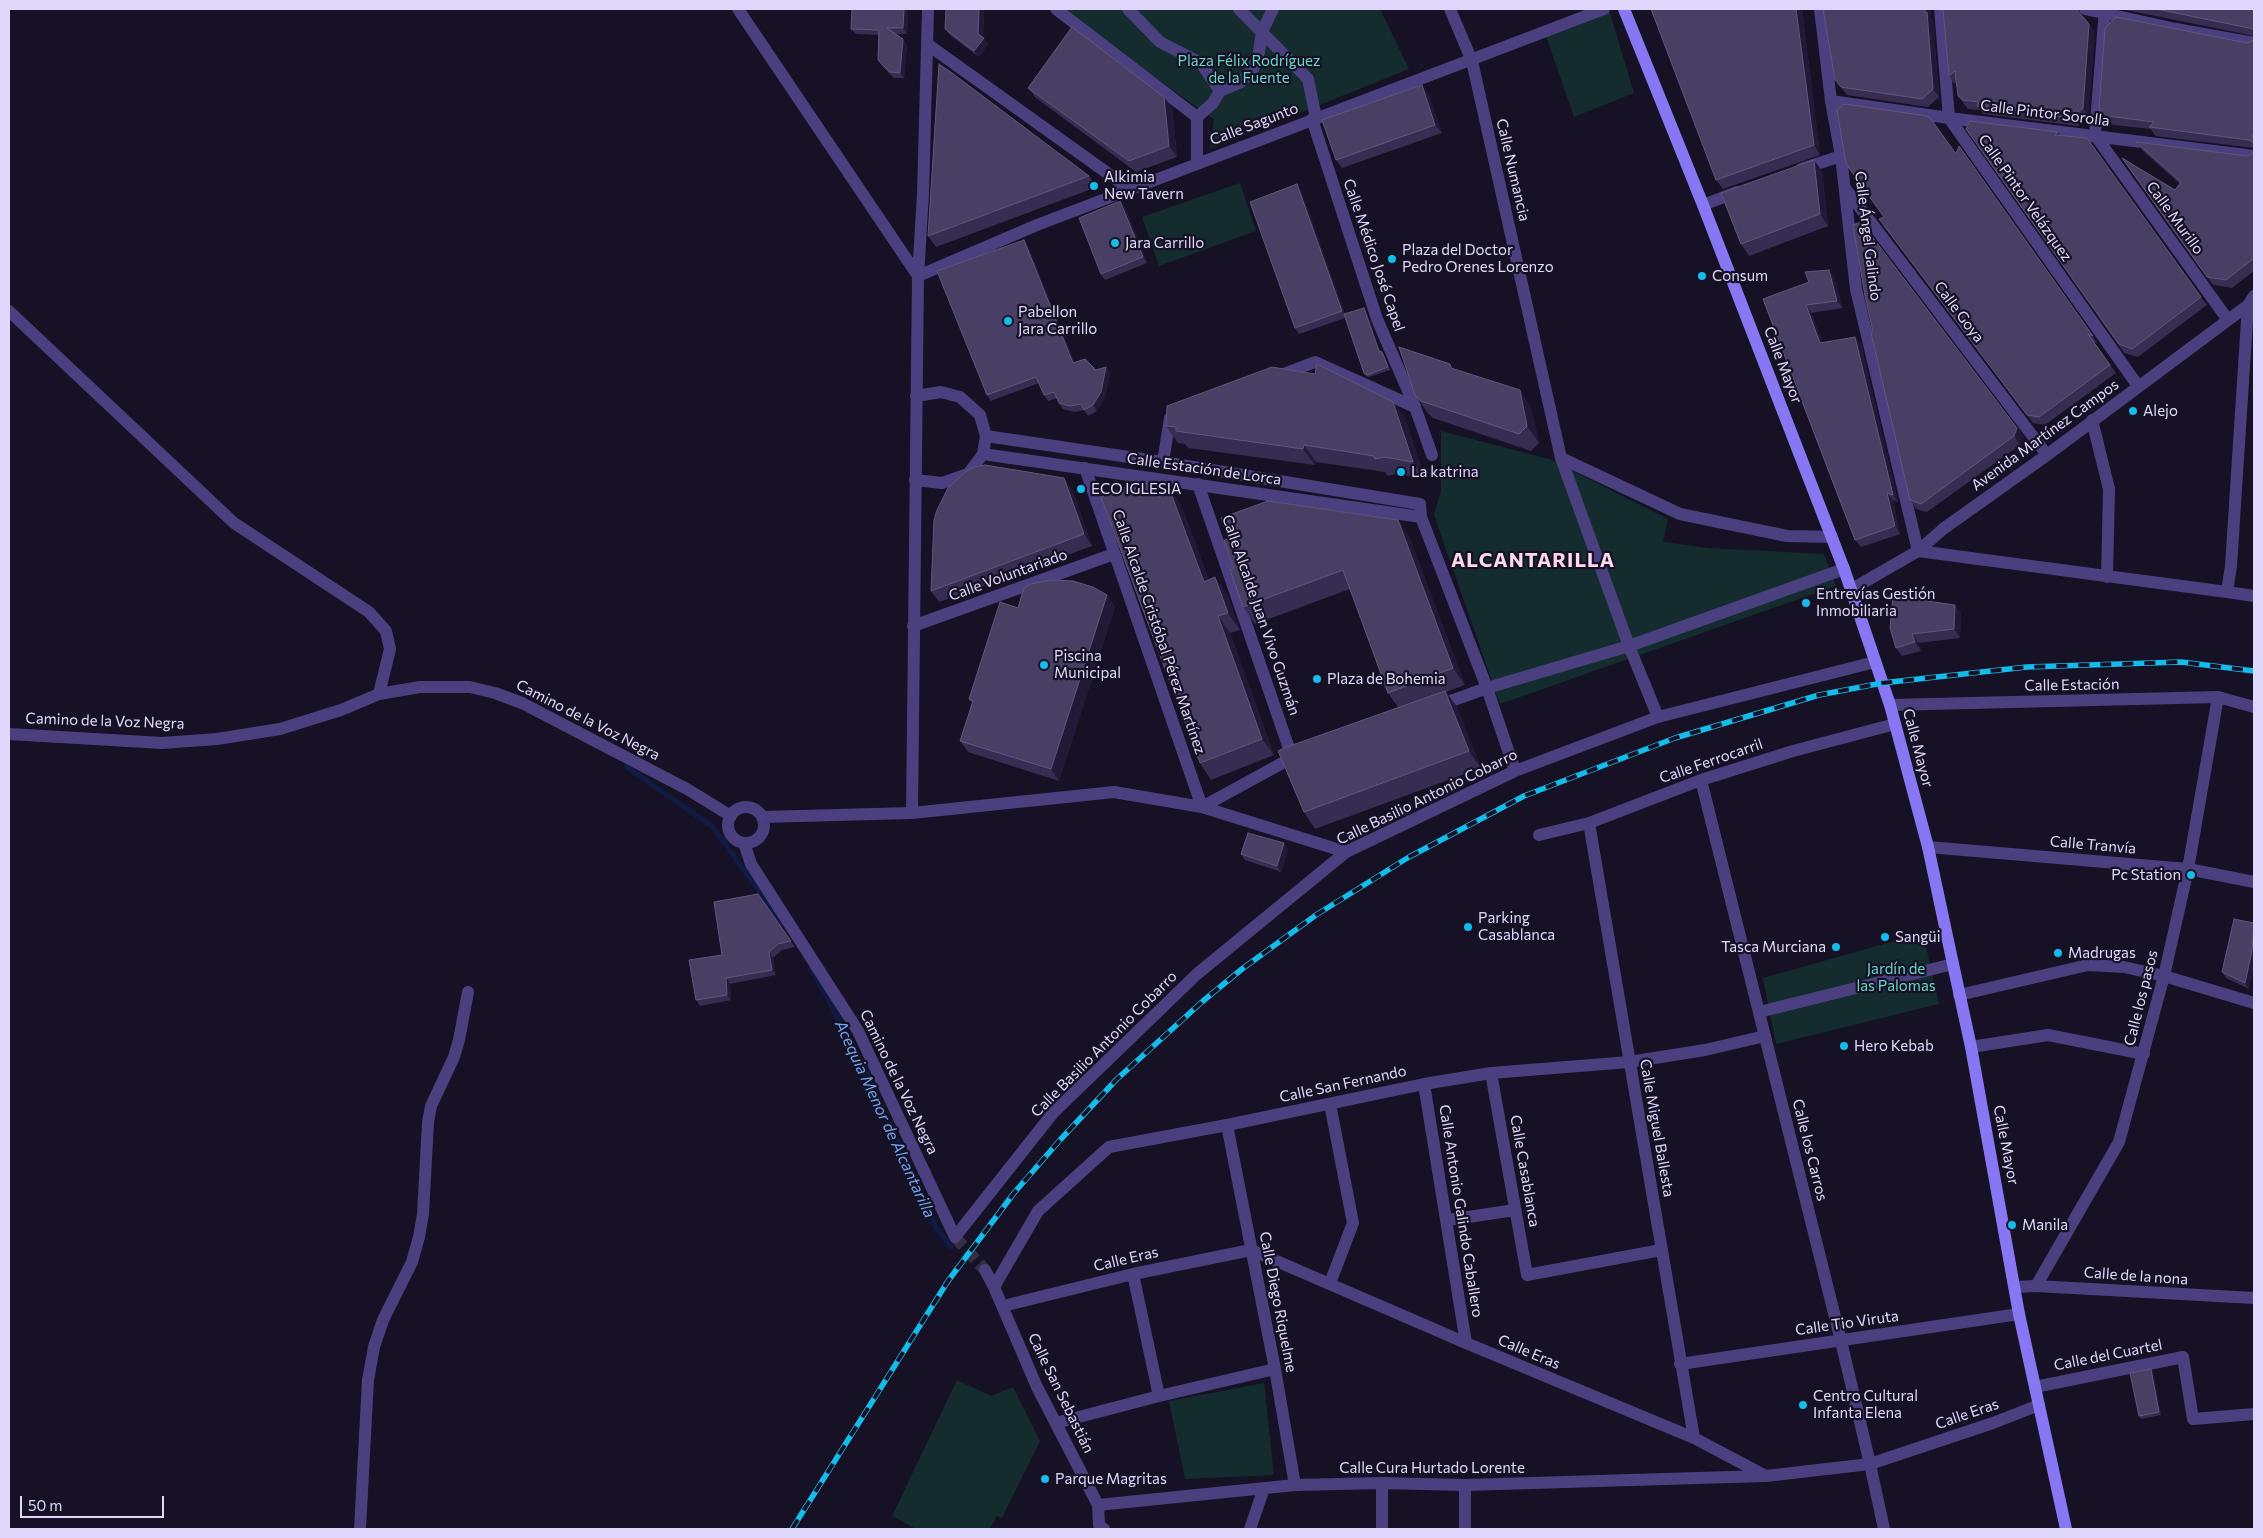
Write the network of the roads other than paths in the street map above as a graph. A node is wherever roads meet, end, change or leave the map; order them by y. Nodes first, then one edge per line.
1 (738, 9) edge
2 (928, 9) edge
3 (1056, 9) edge
4 (1128, 9) edge
5 (1239, 9) edge
6 (1273, 9) edge
7 (1450, 9) edge
8 (1604, 9) edge
9 (1624, 9) edge
10 (1820, 9) edge
11 (1940, 9) edge
12 (2085, 9) edge
13 (2105, 11) edge
14 (1262, 32) junction
15 (2254, 43) edge
16 (927, 44) junction
17 (1472, 61) junction
18 (1220, 90) junction
19 (1831, 101) junction
20 (1197, 117) junction
21 (1949, 118) junction
22 (1314, 119) junction
23 (2095, 135) junction
24 (1841, 156) junction
25 (2254, 156) edge
26 (1197, 164) junction
27 (1791, 172) edge
28 (1747, 188) edge
29 (1845, 188) junction
30 (1131, 190) junction
31 (1703, 205) junction
32 (918, 276) junction
33 (2252, 300) edge
34 (9, 311) edge
35 (2228, 320) junction
36 (1270, 379) edge
37 (2138, 386) junction
38 (916, 396) junction
39 (1414, 407) junction
40 (1188, 411) edge
41 (2092, 420) junction
42 (986, 436) junction
43 (983, 454) junction
44 (1432, 455) dead end
45 (2047, 455) junction
46 (1561, 458) junction
47 (1162, 462) junction
48 (1085, 468) junction
49 (915, 480) junction
50 (1198, 484) junction
51 (1421, 511) junction
52 (1832, 537) junction
53 (1918, 551) junction
54 (1114, 554) junction
55 (1844, 569) junction
56 (2107, 577) junction
57 (1852, 589) junction
58 (2227, 592) junction
59 (2254, 596) edge
60 (914, 626) junction
61 (1630, 646) junction
62 (1875, 662) junction
63 (1487, 688) junction
64 (379, 694) junction
65 (2218, 697) junction
66 (1890, 705) junction
67 (2254, 707) edge
68 (1422, 711) edge
69 (1658, 717) junction
70 (1895, 724) junction
71 (9, 734) edge
72 (1311, 750) edge
73 (1292, 757) junction
74 (1515, 771) junction
75 (1701, 780) junction
76 (1202, 807) junction
77 (912, 813) junction
78 (731, 816) junction
79 (762, 817) junction
80 (1589, 823) junction
81 (1539, 835) dead end
82 (744, 843) junction
83 (1928, 847) junction
84 (1346, 852) junction
85 (2188, 869) junction
86 (2254, 882) edge
87 (1953, 964) junction
88 (2164, 976) junction
89 (468, 992) dead end
90 (1959, 994) junction
91 (2254, 1003) edge
92 (1759, 1012) junction
93 (1765, 1036) junction
94 (1971, 1047) junction
95 (2144, 1054) junction
96 (1629, 1062) junction
97 (1492, 1073) junction
98 (1424, 1084) junction
99 (1330, 1104) junction
100 (1227, 1125) junction
101 (1515, 1210) junction
102 (1448, 1220) junction
103 (955, 1237) joint
104 (1251, 1250) junction
105 (1661, 1250) junction
106 (984, 1270) tunnel mouth
107 (1133, 1274) junction
108 (1330, 1283) junction
109 (2036, 1286) junction
110 (994, 1287) junction
111 (2016, 1287) junction
112 (2254, 1298) edge
113 (1003, 1306) junction
114 (2019, 1314) junction
115 (1841, 1341) junction
116 (1466, 1343) junction
117 (1680, 1364) junction
118 (1275, 1369) junction
119 (2035, 1387) junction
120 (1159, 1396) junction
121 (2039, 1405) junction
122 (2254, 1414) edge
123 (1056, 1424) junction
124 (1694, 1438) junction
125 (1870, 1464) junction
126 (1766, 1476) junction
127 (1382, 1483) junction
128 (1295, 1486) junction
129 (1465, 1486) junction
130 (1264, 1488) junction
131 (1098, 1506) junction
132 (1101, 1528) edge
133 (360, 1529) edge
134 (1250, 1529) edge
135 (1382, 1529) edge
136 (1465, 1529) edge
137 (1884, 1529) edge
138 (2066, 1529) edge

1 - 32 street
2 - 16 street
3 - 20 street
4 - 18 street
5 - 14 street, Calle Médico José Capel
6 - 14 street
7 - 17 street, Calle Numancia
8 - 17 street, Calle Sagunto
9 - 31 main road, Calle Mayor
10 - 19 street, Calle Ángel Galindo
11 - 21 street
12 - 13 street
13 - 15 street
13 - 23 street
14 - 18 street
14 - 22 street, Calle Médico José Capel
16 - 30 street
16 - 32 street
17 - 22 street, Calle Sagunto
17 - 46 street, Calle Numancia
18 - 20 street
19 - 21 street, Calle Pintor Sorolla
19 - 24 street, Calle Ángel Galindo
20 - 26 street
21 - 23 street, Calle Pintor Sorolla
21 - 37 street, Calle Pintor Velázquez
22 - 26 street, Calle Sagunto
22 - 39 street, Calle Médico José Capel
23 - 25 street, Calle Pintor Sorolla
23 - 35 street, Calle Murillo
24 - 27 street
24 - 29 street, Calle Ángel Galindo
26 - 30 street, Calle Sagunto
28 - 31 street
29 - 45 street, Calle Goya
29 - 53 street, Calle Ángel Galindo
30 - 32 street, Calle Sagunto
31 - 52 main road, Calle Mayor
32 - 38 street
33 - 35 street, Avenida Martínez Campos
33 - 58 street
34 - 64 street
35 - 37 street, Avenida Martínez Campos
36 - 39 street
37 - 41 street, Avenida Martínez Campos
38 - 42 street
38 - 49 street
39 - 44 street, Calle Médico José Capel
40 - 47 street
41 - 45 street, Avenida Martínez Campos
41 - 56 street
42 - 43 street
42 - 47 street, Calle Estación de Lorca
43 - 48 street, Calle Estación de Lorca
43 - 49 street
45 - 53 street, Avenida Martínez Campos
46 - 52 street
46 - 61 street, Calle Numancia
47 - 51 street, Calle Estación de Lorca
48 - 50 street, Calle Estación de Lorca
48 - 54 street, Calle Alcalde Cristóbal Pérez Martínez
49 - 60 street
50 - 51 street, Calle Estación de Lorca
50 - 73 street, Calle Alcalde Juan Vivo Guzmán
51 - 63 street
52 - 55 main road, Calle Mayor
53 - 56 street
53 - 57 street, Avenida Martínez Campos
54 - 60 street, Calle Voluntariado
54 - 76 street, Calle Alcalde Cristóbal Pérez Martínez
55 - 57 main road, Calle Mayor
55 - 61 street
56 - 58 street
57 - 62 main road, Calle Mayor
58 - 59 street
60 - 77 street
61 - 63 street
61 - 69 street, Calle Numancia
62 - 66 main road, Calle Mayor
62 - 69 street, Calle Basilio Antonio Cobarro
63 - 68 street
63 - 74 street
64 - 71 street, Camino de la Voz Negra
64 - 78 street, Camino de la Voz Negra
65 - 66 street, Calle Estación
65 - 67 street, Calle Estación
65 - 85 street, Calle los pasos
66 - 70 main road, Calle Mayor
69 - 74 street, Calle Basilio Antonio Cobarro
70 - 75 street, Calle Ferrocarril
70 - 83 main road, Calle Mayor
72 - 73 street
73 - 76 street
74 - 84 street, Calle Basilio Antonio Cobarro
75 - 80 street, Calle Ferrocarril
75 - 92 street, Calle los Carros
76 - 77 street
76 - 84 street
77 - 79 street
78 - 79 street
78 - 82 street
79 - 82 street
80 - 81 street, Calle Ferrocarril
80 - 96 street, Calle Miguel Ballesta
82 - 103 street, Camino de la Voz Negra
83 - 85 street, Calle Tranvía
83 - 87 main road, Calle Mayor
84 - 103 street, Calle Basilio Antonio Cobarro
85 - 86 street, Calle Tranvía
85 - 88 street, Calle los pasos
87 - 90 main road, Calle Mayor
87 - 92 street
88 - 90 street
88 - 91 street
88 - 95 street, Calle los pasos
89 - 133 street
90 - 94 main road, Calle Mayor
92 - 93 street, Calle los Carros
93 - 96 street, Calle San Fernando
93 - 115 street, Calle los Carros
94 - 95 street
94 - 111 main road, Calle Mayor
95 - 109 street, Calle los pasos
96 - 97 street, Calle San Fernando
96 - 105 street, Calle Miguel Ballesta
97 - 98 street, Calle San Fernando
97 - 101 street, Calle Casablanca
98 - 99 street, Calle San Fernando
98 - 102 street, Calle Antonio Galindo Caballero
99 - 100 street, Calle San Fernando
99 - 108 street
100 - 104 street, Calle Diego Riquelme
100 - 110 street, Calle San Fernando
101 - 102 street
101 - 105 street, Calle Casablanca
102 - 116 street, Calle Antonio Galindo Caballero
104 - 107 street, Calle Eras
104 - 108 street, Calle Eras
104 - 118 street, Calle Diego Riquelme
105 - 117 street, Calle Miguel Ballesta
106 - 110 street, Calle San Sebastián
107 - 113 street, Calle Eras
107 - 120 street
108 - 116 street, Calle Eras
109 - 111 street, Calle de la nona
109 - 112 street, Calle de la nona
110 - 113 street, Calle San Sebastián
111 - 114 main road, Calle Mayor
113 - 123 street, Calle San Sebastián
114 - 115 street, Calle Tio Viruta
114 - 119 main road, Calle Mayor
115 - 117 street, Calle Tio Viruta
115 - 125 street, Calle los Carros
116 - 124 street, Calle Eras
117 - 124 street, Calle Miguel Ballesta
118 - 120 street
118 - 128 street, Calle Diego Riquelme
119 - 121 main road, Calle Mayor
119 - 122 street, Calle del Cuartel
120 - 123 street
121 - 125 street, Calle Eras
121 - 138 main road, Calle Mayor
123 - 131 street, Calle San Sebastián
124 - 126 street, Calle Eras
125 - 126 street, Calle Eras
125 - 137 street, Calle los Carros
126 - 129 street, Calle Cura Hurtado Lorente
127 - 128 street, Calle Cura Hurtado Lorente
127 - 129 street, Calle Cura Hurtado Lorente
127 - 135 street
128 - 130 street, Calle Cura Hurtado Lorente
129 - 136 street
130 - 131 street, Calle Cura Hurtado Lorente
130 - 134 street
131 - 132 street, Calle San Sebastián

